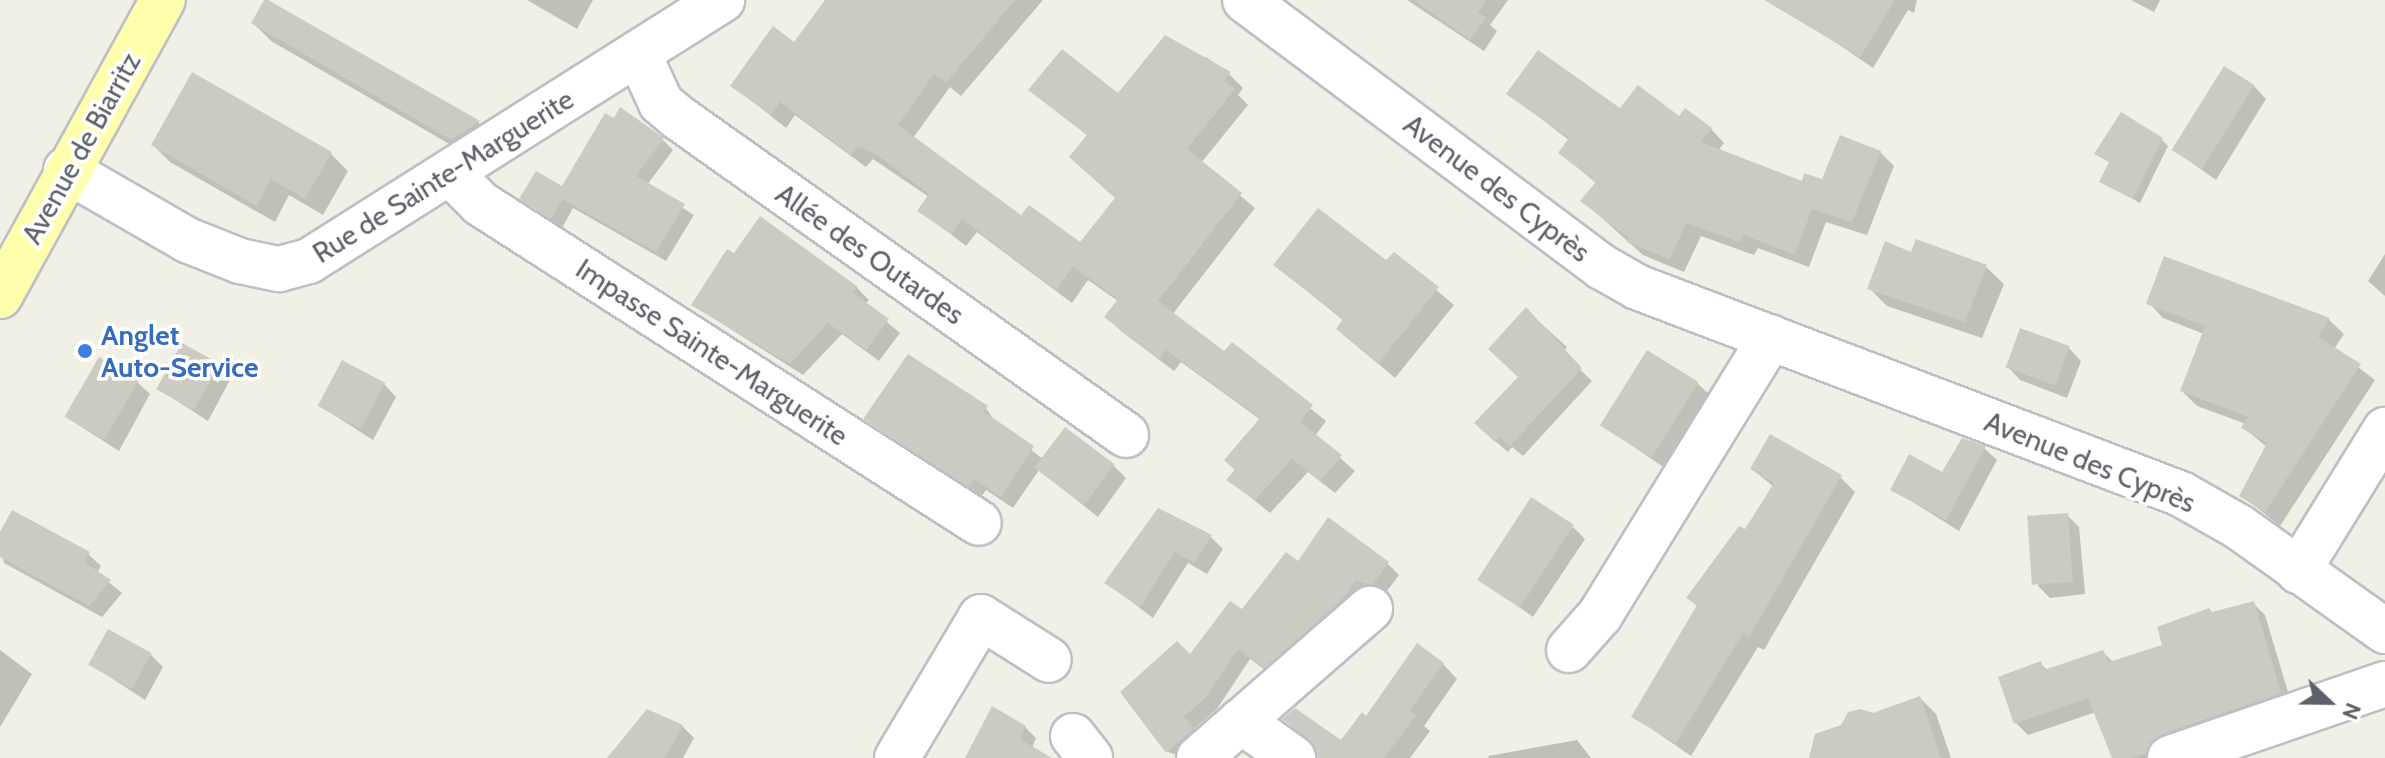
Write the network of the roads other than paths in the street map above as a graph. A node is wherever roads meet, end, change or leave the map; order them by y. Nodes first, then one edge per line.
1 (163, 0) edge
2 (722, 0) edge
3 (1245, 0) edge
4 (638, 53) junction
5 (66, 170) junction
6 (451, 174) junction
7 (0, 296) edge
8 (1771, 337) junction
9 (2385, 430) edge
10 (1126, 435) dead end
11 (979, 523) dead end
12 (2298, 571) junction
13 (1370, 609) dead end
14 (2385, 631) edge
15 (1569, 650) dead end
16 (1049, 660) dead end
17 (2385, 684) edge
18 (1241, 721) junction
19 (897, 758) edge
20 (1199, 758) edge
21 (1293, 758) edge
22 (2170, 758) edge

1 - 5 main road, Avenue de Biarritz
2 - 4 street, Rue de Sainte-Marguerite
3 - 8 street, Avenue des Cyprès
4 - 6 street, Rue de Sainte-Marguerite
4 - 10 street, Allée des Outardes
5 - 6 street, Rue de Sainte-Marguerite
5 - 7 main road, Avenue de Biarritz
6 - 11 street, Impasse Sainte-Marguerite
8 - 12 street, Avenue des Cyprès
8 - 15 street
9 - 12 street
12 - 14 street, Avenue des Cyprès
13 - 18 street
16 - 19 street
17 - 22 street
18 - 20 street
18 - 21 street

